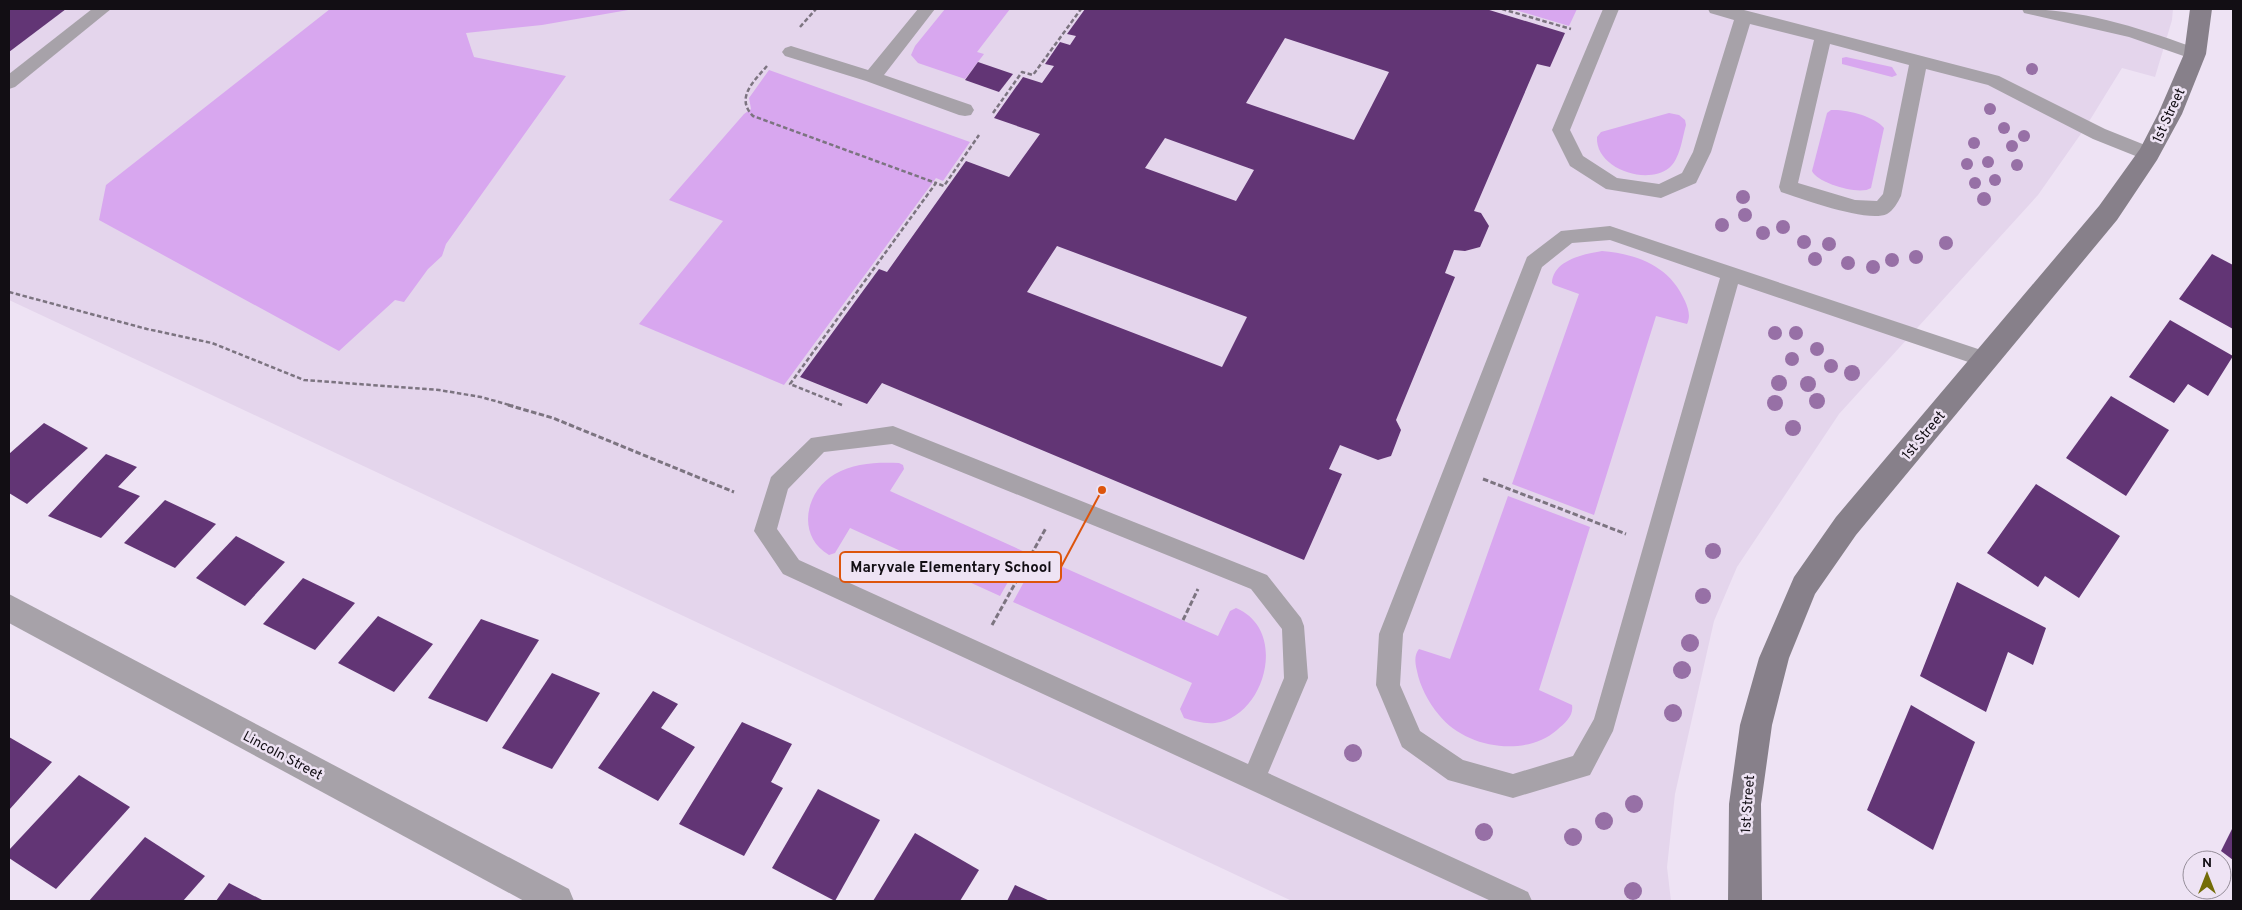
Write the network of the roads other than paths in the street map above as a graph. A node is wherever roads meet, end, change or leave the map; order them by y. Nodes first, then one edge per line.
1 (103, 9) edge
2 (927, 9) edge
3 (1611, 9) edge
4 (1716, 9) edge
5 (2030, 9) edge
6 (2202, 9) edge
7 (1744, 16) junction
8 (1823, 36) junction
9 (791, 52) dead end
10 (2195, 54) junction
11 (1919, 60) junction
12 (872, 78) junction
13 (9, 83) edge
14 (966, 110) dead end
15 (2149, 154) junction
16 (1731, 273) junction
17 (1986, 360) junction
18 (9, 608) edge
19 (1254, 778) junction
20 (557, 901) edge
21 (1520, 901) edge
22 (1745, 901) edge

1 - 13 lane
2 - 12 lane
3 - 7 lane
4 - 7 lane
5 - 10 lane
6 - 10 street, 1st Street
7 - 8 lane
8 - 11 lane
8 - 11 lane
9 - 12 lane
10 - 15 street, 1st Street
11 - 15 lane
12 - 14 lane
15 - 17 street, 1st Street
16 - 16 lane
16 - 17 lane
17 - 22 street, 1st Street
18 - 20 street, Lincoln Street
19 - 19 lane
19 - 21 lane

